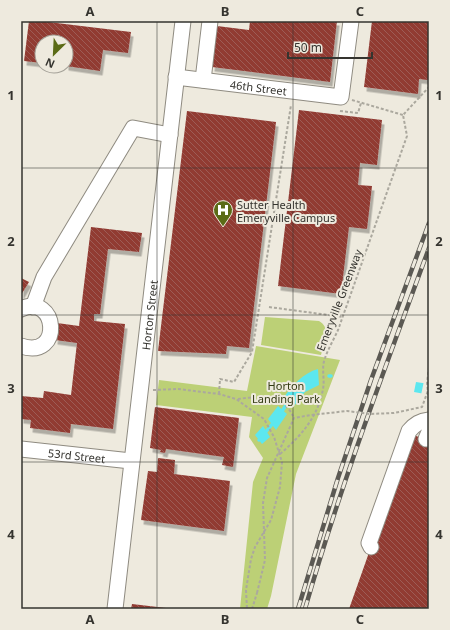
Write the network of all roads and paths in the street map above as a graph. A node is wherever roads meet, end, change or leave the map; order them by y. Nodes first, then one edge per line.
1 (183, 21) edge
2 (210, 21) edge
3 (351, 21) edge
4 (176, 77) junction
5 (203, 80) junction
6 (429, 87) edge
7 (341, 97) junction
8 (284, 104) dead end
9 (403, 115) junction
10 (170, 135) junction
11 (269, 307) dead end
12 (27, 308) edge
13 (343, 317) junction
14 (21, 346) edge
15 (429, 367) edge
16 (140, 388) junction
17 (429, 388) edge
18 (220, 394) junction
19 (236, 399) junction
20 (429, 402) edge
21 (294, 418) junction
22 (429, 420) edge
23 (21, 449) edge
24 (280, 454) junction
25 (131, 461) junction
26 (371, 547) dead end
27 (115, 609) edge
28 (246, 609) edge
29 (252, 609) edge

1 - 4 street, Horton Street
2 - 5 street
3 - 7 street
4 - 5 street, 46th Street
4 - 10 street, Horton Street
5 - 7 street, 46th Street
6 - 9 path
7 - 9 path
8 - 18 path
9 - 13 path, Emeryville Greenway
10 - 12 street
10 - 16 street, Horton Street
11 - 13 path
12 - 14 street
13 - 24 path, Emeryville Greenway
15 - 20 path, bridge
16 - 18 path
16 - 25 street, Horton Street
17 - 21 path, bridge
18 - 19 path
19 - 21 path
19 - 24 path
21 - 29 path, bridge
22 - 26 street
23 - 25 street, 53rd Street
24 - 28 path
25 - 27 street, Horton Street

